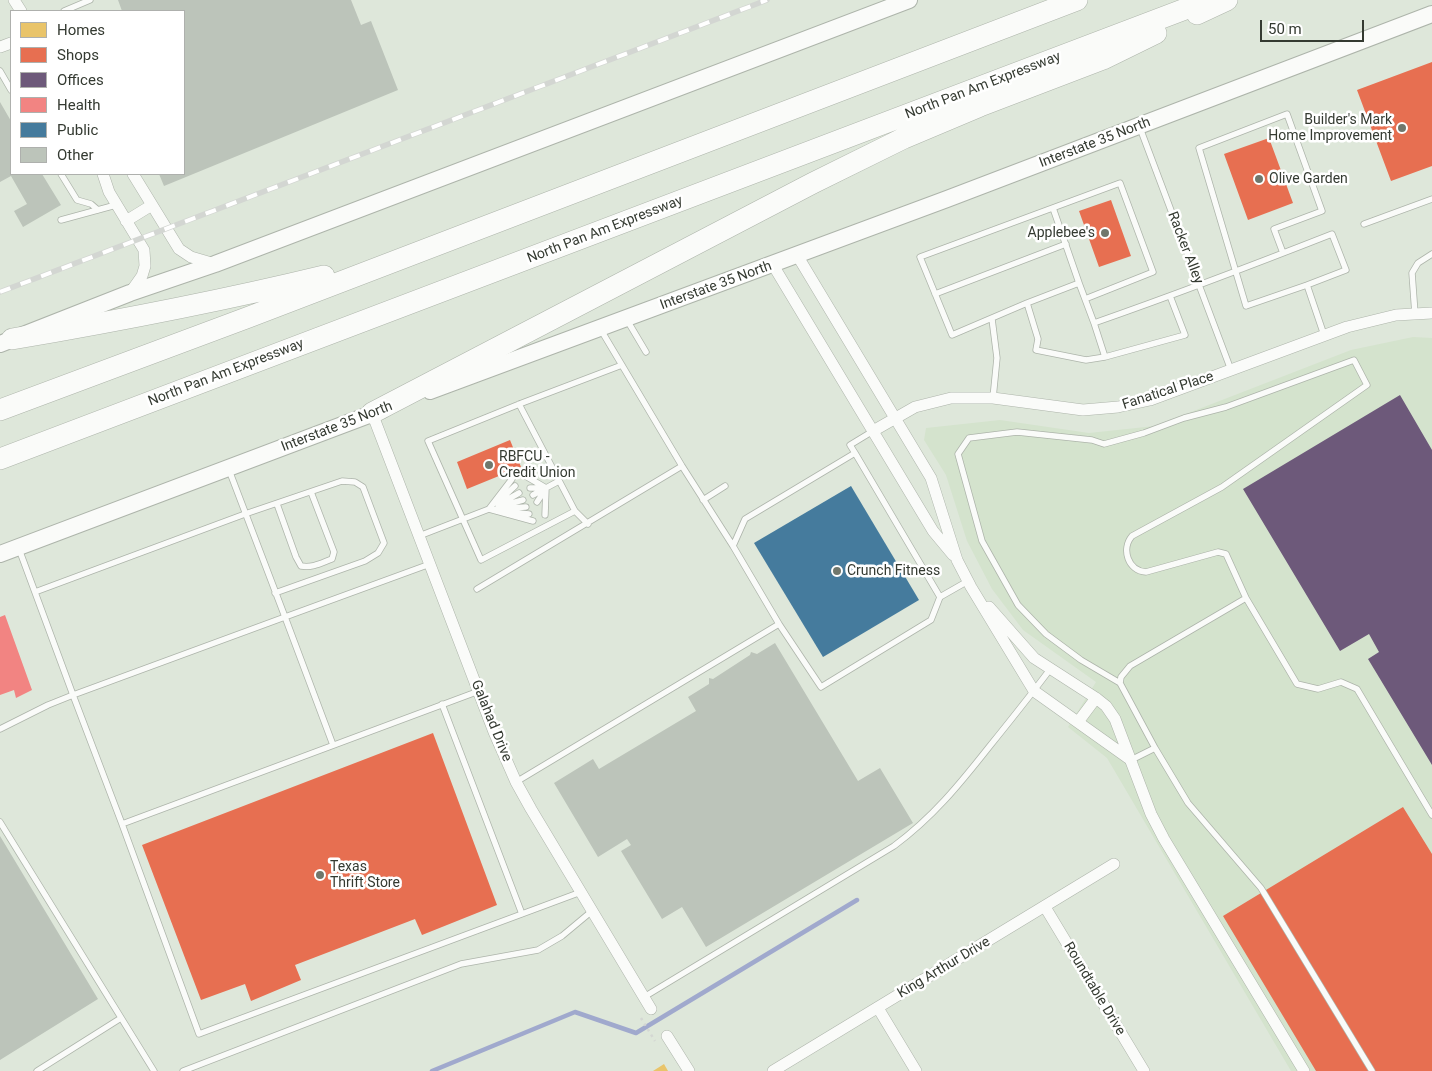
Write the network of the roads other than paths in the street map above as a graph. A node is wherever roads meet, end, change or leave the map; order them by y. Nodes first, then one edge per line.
1 (90, 0) edge
2 (909, 0) edge
3 (1077, 0) edge
4 (1209, 0) edge
5 (1227, 0) edge
6 (891, 3) edge
7 (66, 10) edge
8 (1432, 14) edge
9 (0, 71) edge
10 (10, 88) edge
11 (1139, 126) junction
12 (62, 175) edge
13 (104, 175) edge
14 (134, 175) edge
15 (1432, 199) edge
16 (116, 205) junction
17 (152, 205) junction
18 (1053, 208) junction
19 (98, 210) junction
20 (61, 220) dead end
21 (126, 221) junction
22 (1364, 224) dead end
23 (1066, 244) junction
24 (1283, 253) junction
25 (1432, 254) edge
26 (797, 255) junction
27 (410, 256) junction
28 (216, 264) junction
29 (773, 265) junction
30 (1235, 272) junction
31 (1080, 283) junction
32 (1307, 285) junction
33 (1199, 286) junction
34 (130, 293) junction
35 (935, 294) junction
36 (1170, 296) junction
37 (1085, 298) junction
38 (1027, 303) junction
39 (1432, 313) edge
40 (1415, 314) junction
41 (626, 319) junction
42 (992, 319) junction
43 (1094, 323) junction
44 (600, 328) junction
45 (1324, 335) junction
46 (6, 341) edge
47 (646, 352) dead end
48 (1105, 358) junction
49 (622, 365) junction
50 (1231, 370) junction
51 (993, 398) junction
52 (519, 404) junction
53 (0, 410) edge
54 (372, 413) junction
55 (895, 418) junction
56 (873, 431) junction
57 (855, 453) junction
58 (0, 458) edge
59 (682, 466) junction
60 (228, 468) junction
61 (522, 474) dead end
62 (512, 479) dead end
63 (525, 480) dead end
64 (559, 481) junction
65 (515, 486) dead end
66 (725, 486) dead end
67 (530, 488) dead end
68 (546, 488) junction
69 (311, 492) junction
70 (519, 493) dead end
71 (533, 495) dead end
72 (523, 500) dead end
73 (703, 500) junction
74 (537, 502) dead end
75 (277, 504) junction
76 (526, 507) dead end
77 (541, 508) dead end
78 (489, 509) junction
79 (575, 511) junction
80 (246, 514) junction
81 (529, 514) dead end
82 (545, 515) dead end
83 (462, 520) junction
84 (533, 522) dead end
85 (588, 524) junction
86 (419, 536) junction
87 (733, 546) junction
88 (18, 548) junction
89 (0, 554) edge
90 (957, 560) junction
91 (430, 564) junction
92 (970, 584) junction
93 (477, 589) dead end
94 (35, 592) junction
95 (276, 593) junction
96 (940, 597) junction
97 (1246, 598) junction
98 (285, 617) junction
99 (779, 624) junction
100 (1050, 668) junction
101 (1120, 683) junction
102 (479, 691) junction
103 (1034, 691) junction
104 (74, 695) junction
105 (1096, 698) junction
106 (442, 704) junction
107 (1078, 722) junction
108 (0, 729) edge
109 (333, 745) junction
110 (1155, 748) junction
111 (1131, 760) junction
112 (516, 782) junction
113 (1432, 815) edge
114 (0, 822) edge
115 (122, 824) junction
116 (1114, 864) dead end
117 (581, 892) junction
118 (1045, 907) junction
119 (592, 911) junction
120 (522, 914) junction
121 (644, 997) junction
122 (878, 1008) junction
123 (651, 1009) dead end
124 (121, 1018) junction
125 (667, 1036) dead end
126 (37, 1071) edge
127 (154, 1071) edge
128 (183, 1071) edge
129 (689, 1071) edge
130 (773, 1071) edge
131 (916, 1071) edge
132 (1144, 1071) edge
133 (1304, 1071) edge
134 (1372, 1071) edge

1 - 7 lane
2 - 6 main road
3 - 27 highway
4 - 58 highway, North Pan Am Expressway
5 - 54 highway
6 - 28 main road
8 - 11 main road, Interstate 35 North
9 - 10 lane
11 - 26 main road, Interstate 35 North
11 - 33 lane, Racker Alley
12 - 19 lane
13 - 16 street
14 - 17 street
15 - 22 lane
16 - 19 lane
16 - 21 street
17 - 21 street
17 - 28 street
18 - 23 lane
18 - 35 lane
18 - 37 lane
19 - 20 lane
21 - 34 street
23 - 31 lane
23 - 35 lane
24 - 30 lane
24 - 30 lane
24 - 32 lane
25 - 40 lane
26 - 29 main road, Interstate 35 North
26 - 55 street
27 - 46 highway
27 - 53 highway
28 - 34 main road
29 - 41 main road, Interstate 35 North
29 - 56 street
30 - 32 lane
30 - 33 lane
31 - 37 lane
31 - 38 lane
32 - 45 lane
33 - 36 lane
33 - 50 lane, Racker Alley
34 - 46 main road
35 - 42 lane
36 - 43 lane
36 - 48 lane
37 - 43 lane
38 - 42 lane
38 - 48 lane
39 - 40 street, Fanatical Place
40 - 45 street, Fanatical Place
41 - 44 main road, Interstate 35 North
41 - 47 lane
42 - 51 lane
43 - 48 lane
44 - 49 lane
44 - 54 main road, Interstate 35 North
45 - 50 street, Fanatical Place
49 - 52 lane
49 - 59 lane
50 - 51 street, Fanatical Place
51 - 55 street, Fanatical Place
52 - 64 lane
52 - 83 lane
54 - 60 main road, Interstate 35 North
54 - 86 street, Galahad Drive
55 - 56 street, Fanatical Place
55 - 90 street
56 - 57 lane
56 - 90 street
57 - 87 lane
57 - 96 lane
59 - 73 lane
59 - 85 lane
60 - 80 lane
60 - 88 main road, Interstate 35 North
61 - 68 lane
62 - 78 lane
63 - 68 lane
64 - 68 lane
64 - 79 lane
65 - 78 lane
66 - 73 lane
67 - 68 lane
68 - 71 lane
68 - 74 lane
68 - 77 lane
68 - 82 lane
69 - 75 lane
69 - 75 lane
69 - 95 lane
70 - 78 lane
72 - 78 lane
73 - 87 lane
75 - 80 lane
76 - 78 lane
78 - 81 lane
78 - 83 lane
78 - 84 lane
79 - 83 lane
79 - 85 lane
80 - 94 lane
80 - 95 lane
83 - 86 lane
85 - 93 lane
86 - 91 street, Galahad Drive
87 - 99 lane
88 - 89 main road, Interstate 35 North
88 - 94 lane
90 - 92 street
91 - 98 lane
91 - 102 street, Galahad Drive
92 - 96 lane
92 - 100 street
92 - 103 street
94 - 104 lane
95 - 98 lane
96 - 99 lane
97 - 101 lane
97 - 101 lane
97 - 113 lane
98 - 104 lane
98 - 109 lane
99 - 112 lane
100 - 103 lane
100 - 105 street
101 - 110 lane
102 - 106 lane
102 - 112 street, Galahad Drive
103 - 107 street
103 - 121 lane
104 - 108 lane
104 - 115 lane
105 - 107 street
105 - 111 street
106 - 109 lane
106 - 120 lane
107 - 111 street
109 - 115 lane
110 - 111 lane
110 - 134 lane
111 - 133 street
112 - 117 street, Galahad Drive
114 - 124 lane
115 - 120 lane
116 - 118 street, King Arthur Drive
117 - 119 street, Galahad Drive
117 - 120 lane
118 - 122 street, King Arthur Drive
118 - 132 street, Roundtable Drive
119 - 121 street, Galahad Drive
119 - 128 lane
121 - 123 street, Galahad Drive
122 - 130 street, King Arthur Drive
122 - 131 street
124 - 126 lane
124 - 127 lane
125 - 129 street

